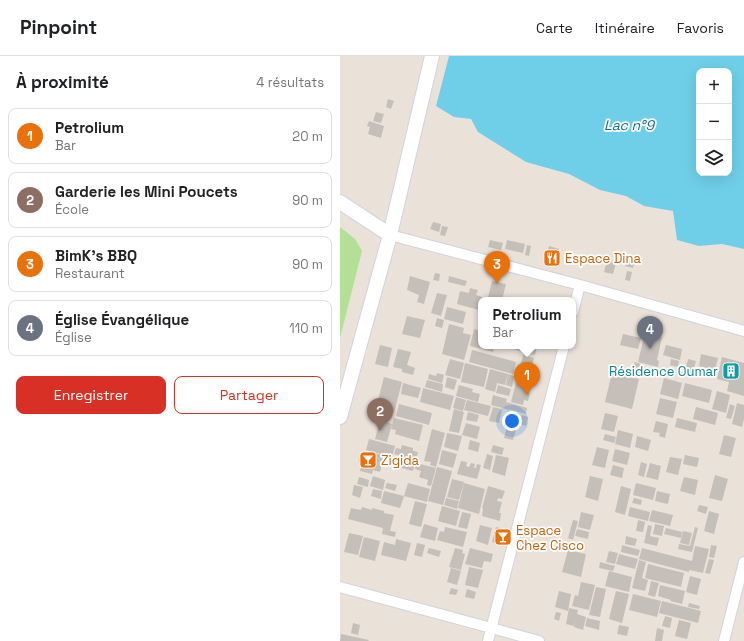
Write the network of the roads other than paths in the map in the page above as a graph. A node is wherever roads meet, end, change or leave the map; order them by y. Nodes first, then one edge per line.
1 (432, 56) edge
2 (340, 202) edge
3 (390, 235) junction
4 (580, 285) junction
5 (576, 300) edge
6 (744, 331) edge
7 (563, 349) edge
8 (340, 417) edge
9 (744, 562) edge
10 (340, 587) edge
11 (491, 628) junction
12 (488, 641) edge
13 (539, 641) edge
14 (724, 641) edge

1 - 3 street
2 - 3 street
3 - 4 street
3 - 8 street
4 - 5 street
4 - 6 street
7 - 11 street
9 - 14 street
10 - 11 street
11 - 12 street
11 - 13 street

